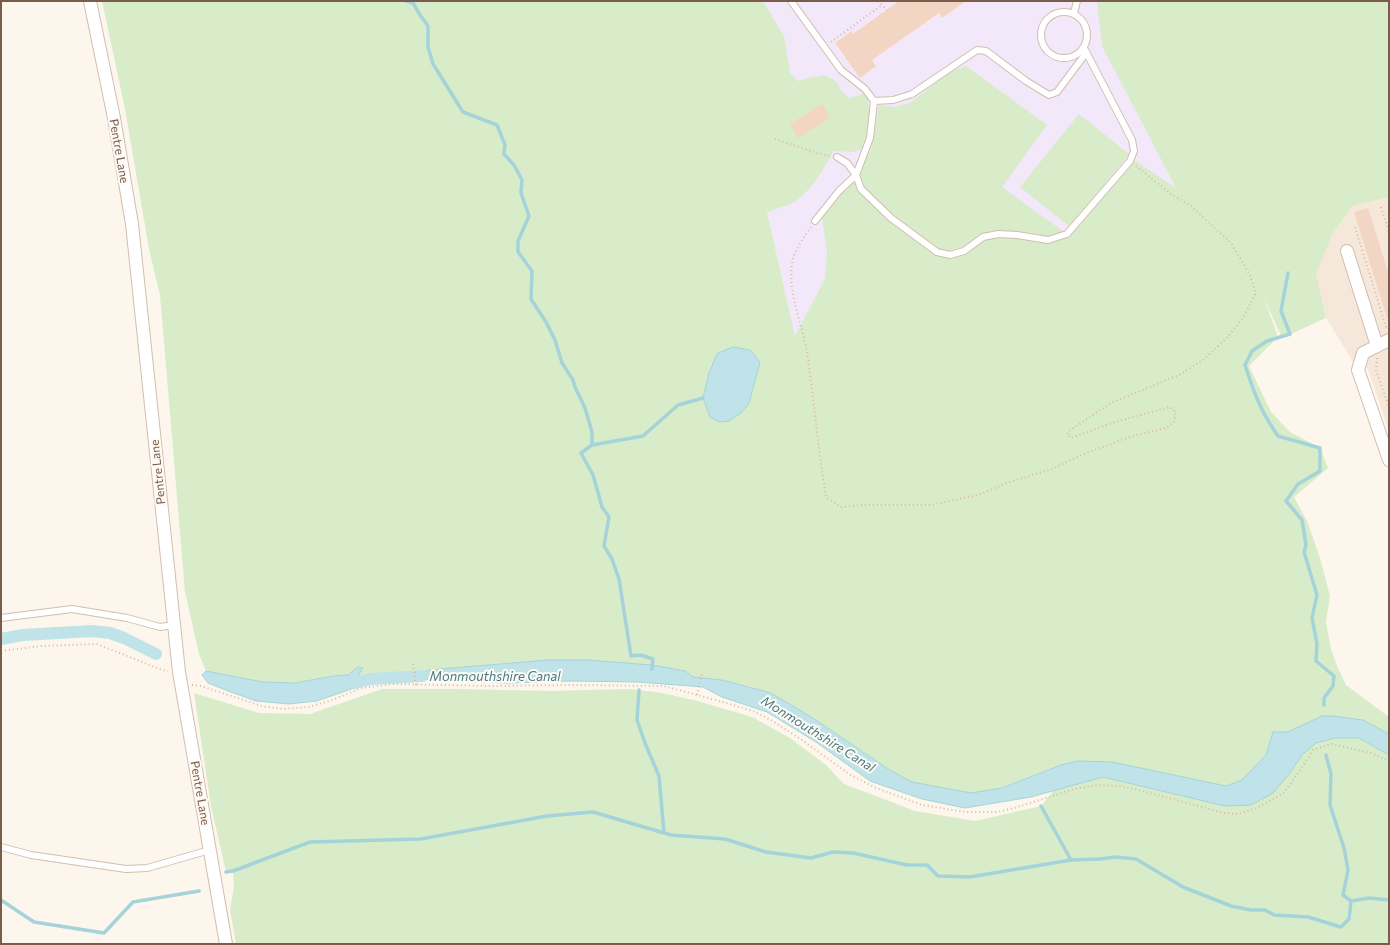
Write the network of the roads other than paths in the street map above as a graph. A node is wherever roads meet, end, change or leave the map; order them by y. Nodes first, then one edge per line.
1 (90, 1) edge
2 (791, 1) edge
3 (1078, 1) edge
4 (1074, 13) junction
5 (1085, 51) junction
6 (874, 101) junction
7 (837, 157) road end
8 (856, 175) junction
9 (815, 221) road end
10 (1347, 251) dead end
11 (1384, 341) edge
12 (1389, 460) edge
13 (1, 618) edge
14 (173, 625) junction
15 (1, 847) edge
16 (210, 850) junction
17 (226, 944) edge

1 - 14 street, Pentre Lane
2 - 6 lane
3 - 4 lane
4 - 5 lane
4 - 5 lane
5 - 6 lane
5 - 8 lane
6 - 8 lane
7 - 8 lane
8 - 9 lane
10 - 11 street
11 - 12 street
13 - 14 lane
14 - 16 street, Pentre Lane
15 - 16 lane
16 - 17 street, Pentre Lane

